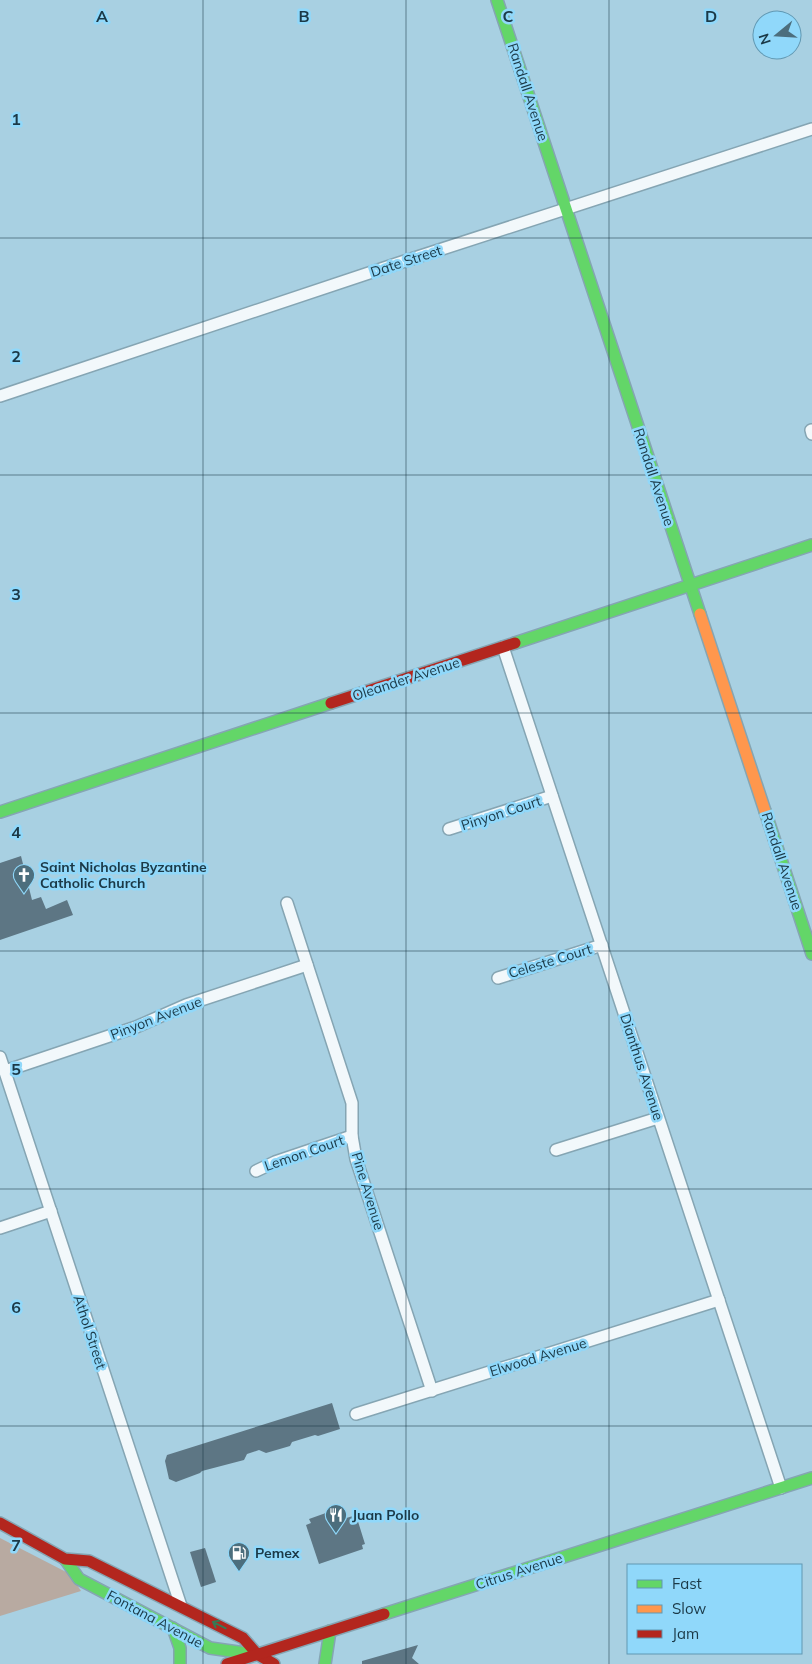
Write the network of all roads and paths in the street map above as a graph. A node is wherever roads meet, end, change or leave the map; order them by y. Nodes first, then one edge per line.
1 (497, 0) edge
2 (812, 129) edge
3 (566, 209) junction
4 (0, 396) edge
5 (812, 545) edge
6 (690, 585) junction
7 (503, 647) junction
8 (552, 796) junction
9 (0, 812) edge
10 (449, 829) dead end
11 (286, 903) dead end
12 (602, 945) junction
13 (812, 954) edge
14 (307, 965) junction
15 (498, 978) dead end
16 (0, 1057) edge
17 (5, 1071) junction
18 (658, 1118) junction
19 (352, 1136) junction
20 (556, 1150) dead end
21 (256, 1171) dead end
22 (51, 1211) junction
23 (0, 1228) edge
24 (719, 1300) junction
25 (432, 1391) junction
26 (356, 1414) dead end
27 (812, 1478) edge
28 (781, 1488) junction
29 (0, 1523) edge
30 (65, 1559) junction
31 (181, 1606) junction
32 (173, 1628) junction
33 (330, 1631) junction
34 (257, 1654) junction
35 (180, 1664) edge
36 (227, 1664) edge
37 (274, 1664) edge
38 (325, 1664) edge

1 - 3 street, Randall Avenue
2 - 3 street, Date Street
3 - 4 street, Date Street
3 - 6 street, Randall Avenue
5 - 6 street, Oleander Avenue
6 - 7 street, Oleander Avenue
6 - 13 street, Randall Avenue
7 - 8 street, Dianthus Avenue
7 - 9 street, Oleander Avenue
8 - 10 street, Pinyon Court
8 - 12 street, Dianthus Avenue
11 - 14 street, Pine Avenue
12 - 15 street, Celeste Court
12 - 18 street, Dianthus Avenue
14 - 17 street, Pinyon Avenue
14 - 19 street, Pine Avenue
16 - 17 street, Athol Street
17 - 22 street, Athol Street
18 - 20 street
18 - 24 street, Dianthus Avenue
19 - 21 street, Lemon Court
19 - 25 street, Pine Avenue
22 - 23 street
22 - 31 street, Athol Street
24 - 25 street, Elwood Avenue
24 - 28 street, Dianthus Avenue
25 - 26 street, Elwood Avenue
27 - 28 street, Citrus Avenue
28 - 33 street, Citrus Avenue
29 - 30 street, Fontana Avenue
30 - 31 street, Fontana Avenue
30 - 32 street, Fontana Avenue
34 -> 31 street, Fontana Avenue
32 - 34 street, Fontana Avenue
32 - 35 street
33 - 34 street, Citrus Avenue
33 - 38 street
34 - 36 street, Citrus Avenue
34 - 37 street, Fontana Avenue

